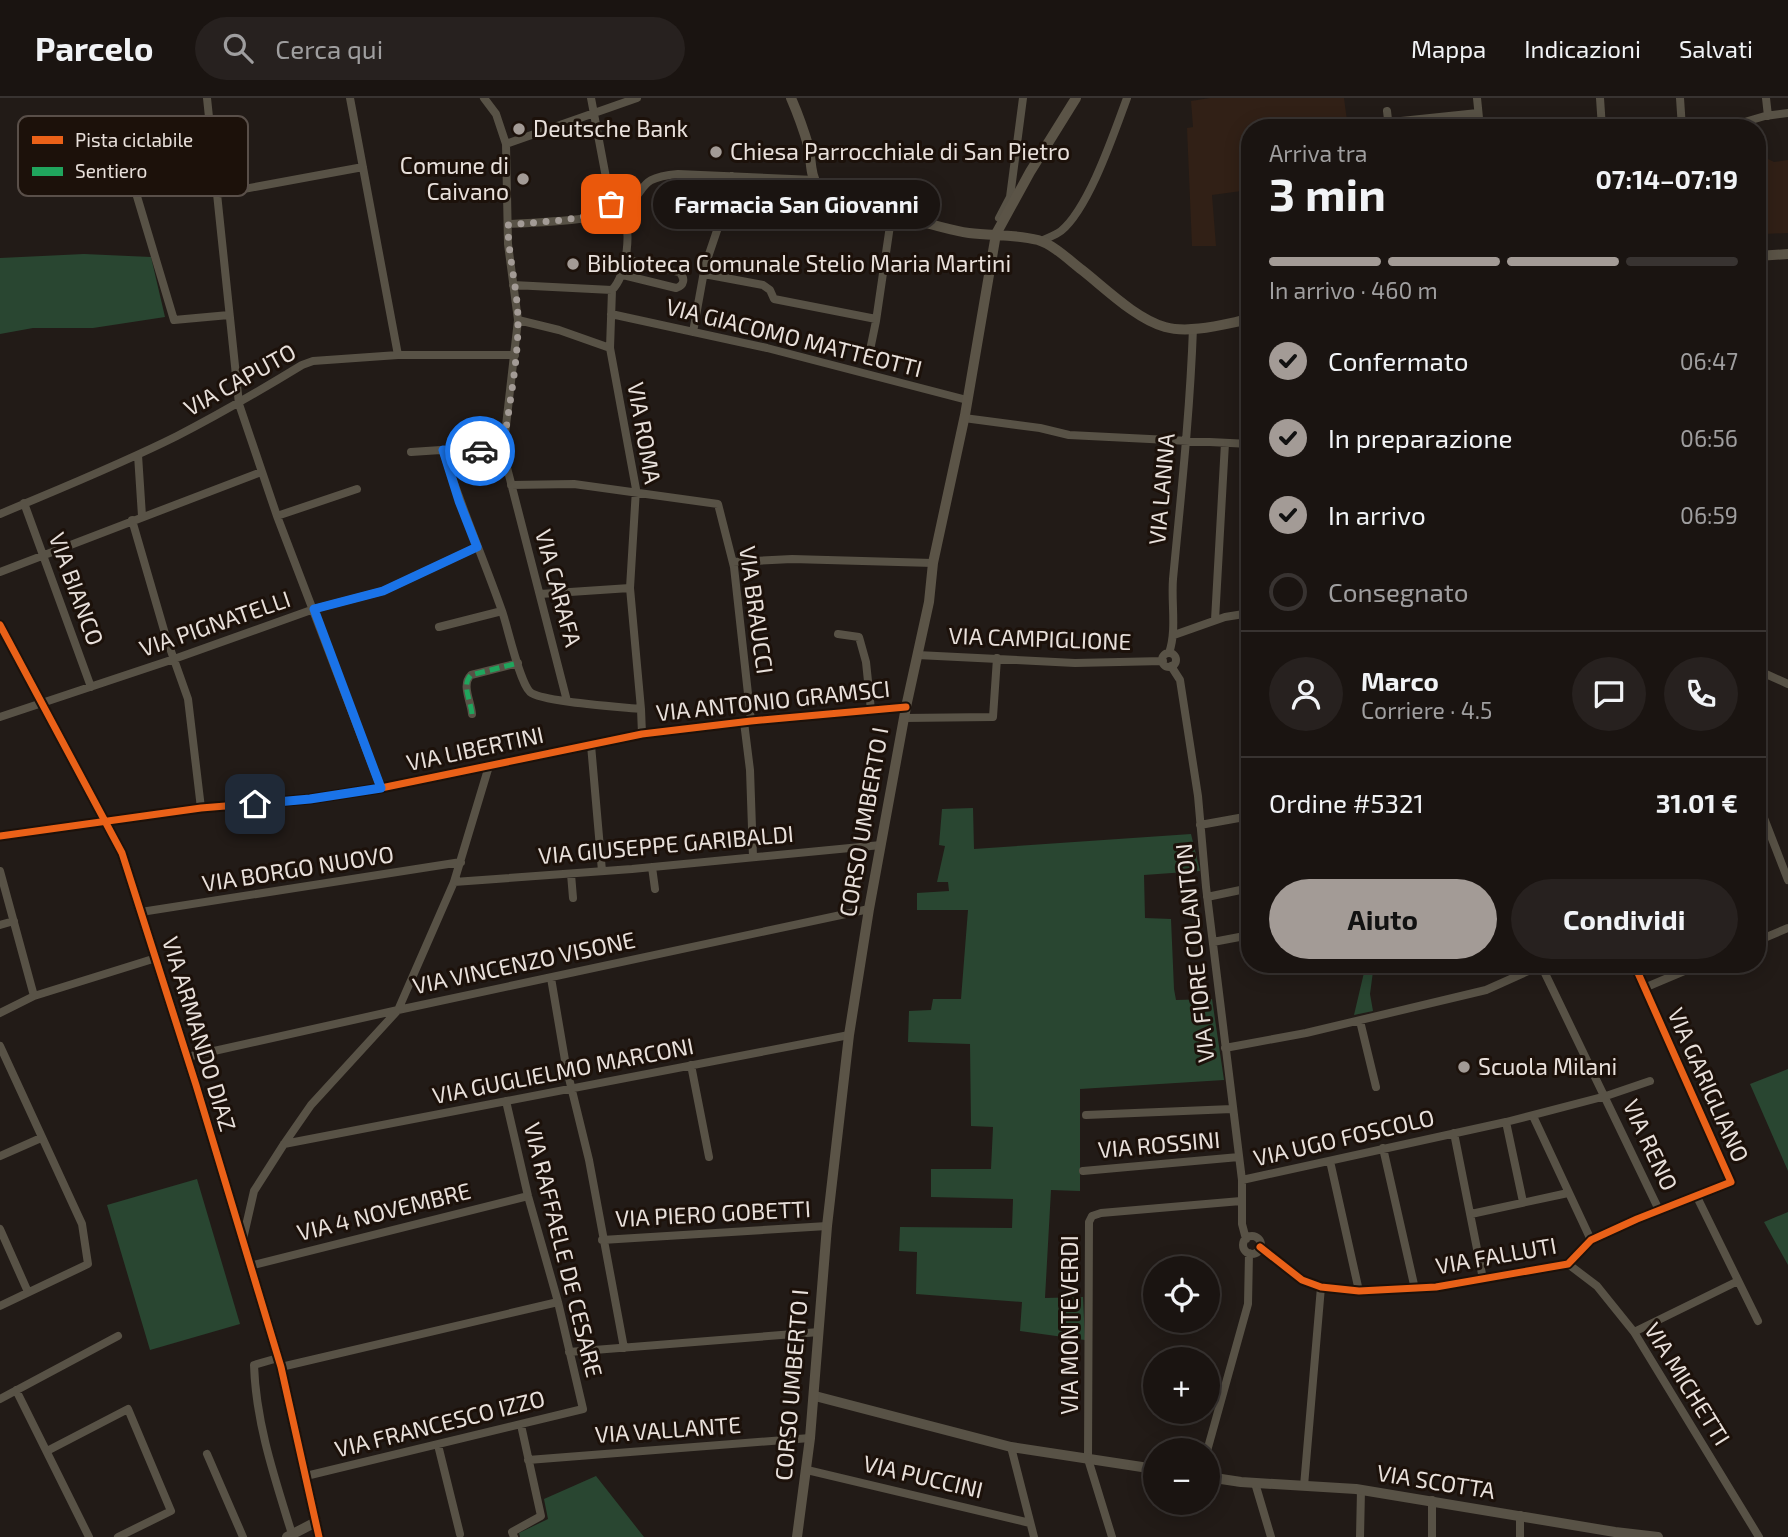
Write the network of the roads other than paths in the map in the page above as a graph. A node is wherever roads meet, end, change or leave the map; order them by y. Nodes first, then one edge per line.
1 (207, 98) edge
2 (351, 98) edge
3 (484, 98) edge
4 (591, 98) edge
5 (637, 98) edge
6 (791, 98) edge
7 (1023, 98) edge
8 (1076, 98) edge
9 (1127, 98) edge
10 (1477, 98) edge
11 (1601, 98) edge
12 (1681, 98) edge
13 (1766, 98) edge
14 (1387, 111) dead end
15 (594, 113) junction
16 (1478, 113) junction
17 (1788, 113) edge
18 (209, 116) edge
19 (1768, 116) junction
20 (1388, 119) edge
21 (1420, 119) edge
22 (1479, 119) edge
23 (1602, 119) edge
24 (1682, 119) edge
25 (1757, 119) edge
26 (506, 144) junction
27 (363, 167) junction
28 (732, 176) junction
29 (815, 180) junction
30 (248, 188) edge
31 (137, 196) edge
32 (217, 196) edge
33 (621, 210) junction
34 (892, 212) junction
35 (508, 225) junction
36 (996, 234) junction
37 (1041, 241) junction
38 (1788, 254) edge
39 (1766, 255) edge
40 (624, 259) junction
41 (704, 274) junction
42 (622, 275) junction
43 (513, 285) junction
44 (612, 290) junction
45 (611, 314) junction
46 (229, 315) junction
47 (876, 319) junction
48 (518, 320) junction
49 (1241, 320) edge
50 (1193, 328) junction
51 (693, 332) junction
52 (610, 348) junction
53 (398, 355) junction
54 (515, 355) junction
55 (864, 372) junction
56 (967, 400) junction
57 (239, 404) junction
58 (964, 418) junction
59 (1185, 440) junction
60 (1225, 443) junction
61 (1241, 444) edge
62 (443, 450) junction
63 (411, 452) dead end
64 (503, 452) junction
65 (138, 455) junction
66 (261, 471) junction
67 (511, 485) junction
68 (357, 489) dead end
69 (636, 493) junction
70 (24, 503) junction
71 (0, 514) edge
72 (277, 516) junction
73 (137, 518) junction
74 (477, 547) junction
75 (43, 555) junction
76 (733, 562) junction
77 (933, 563) junction
78 (0, 572) edge
79 (630, 588) junction
80 (540, 594) junction
81 (314, 609) junction
82 (502, 611) junction
83 (1241, 615) edge
84 (1215, 620) junction
85 (0, 625) edge
86 (439, 627) dead end
87 (838, 634) dead end
88 (1174, 635) junction
89 (1169, 653) junction
90 (917, 655) junction
91 (997, 658) junction
92 (174, 659) junction
93 (1163, 661) junction
94 (519, 663) junction
95 (1171, 666) junction
96 (1766, 674) edge
97 (1788, 684) edge
98 (91, 687) junction
99 (567, 701) junction
100 (42, 704) junction
101 (641, 709) junction
102 (871, 710) junction
103 (905, 713) junction
104 (472, 714) dead end
105 (0, 718) edge
106 (748, 721) junction
107 (642, 734) junction
108 (591, 745) junction
109 (489, 766) junction
110 (381, 788) junction
111 (201, 808) junction
112 (1241, 818) edge
113 (105, 823) junction
114 (1766, 823) edge
115 (1200, 825) junction
116 (0, 836) edge
117 (881, 845) junction
118 (753, 857) junction
119 (461, 862) junction
120 (652, 867) junction
121 (0, 871) edge
122 (602, 871) junction
123 (571, 874) junction
124 (1788, 880) edge
125 (454, 883) junction
126 (655, 889) dead end
127 (1241, 890) edge
128 (1207, 897) junction
129 (573, 898) dead end
130 (869, 909) junction
131 (141, 912) junction
132 (14, 921) junction
133 (0, 925) edge
134 (1788, 928) edge
135 (1241, 937) edge
136 (1766, 937) edge
137 (1213, 942) junction
138 (156, 958) junction
139 (1524, 973) edge
140 (1546, 973) edge
141 (1638, 973) edge
142 (1680, 973) edge
143 (551, 978) junction
144 (1644, 988) junction
145 (34, 996) junction
146 (398, 1010) junction
147 (0, 1013) edge
148 (1360, 1021) junction
149 (849, 1035) junction
150 (0, 1046) edge
151 (1226, 1048) junction
152 (187, 1057) junction
153 (691, 1065) junction
154 (1650, 1081) dead end
155 (1376, 1087) dead end
156 (573, 1088) junction
157 (1606, 1096) junction
158 (506, 1101) junction
159 (1233, 1109) junction
160 (1086, 1115) dead end
161 (1533, 1116) junction
162 (1506, 1122) junction
163 (1454, 1133) junction
164 (41, 1138) junction
165 (284, 1144) junction
166 (1383, 1148) junction
167 (0, 1156) edge
168 (709, 1157) dead end
169 (1239, 1157) junction
170 (1330, 1161) junction
171 (1083, 1171) dead end
172 (1242, 1180) junction
173 (1731, 1182) joint
174 (1568, 1193) junction
175 (528, 1196) junction
176 (1697, 1197) junction
177 (1241, 1201) junction
178 (1523, 1202) junction
179 (1660, 1210) junction
180 (1471, 1214) junction
181 (827, 1226) junction
182 (0, 1229) edge
183 (1246, 1239) junction
184 (602, 1240) junction
185 (1591, 1240) junction
186 (243, 1242) junction
187 (1260, 1247) junction
188 (1249, 1253) junction
189 (1569, 1264) junction
190 (250, 1266) junction
191 (1483, 1279) junction
192 (1738, 1281) junction
193 (1321, 1287) junction
194 (1415, 1289) junction
195 (1359, 1291) junction
196 (28, 1292) junction
197 (558, 1303) junction
198 (0, 1306) edge
199 (1758, 1321) dead end
200 (819, 1332) junction
201 (1634, 1332) junction
202 (118, 1336) dead end
203 (624, 1348) junction
204 (569, 1352) junction
205 (279, 1363) junction
206 (16, 1390) junction
207 (814, 1396) junction
208 (0, 1399) edge
209 (583, 1409) joint
210 (521, 1425) junction
211 (810, 1438) junction
212 (1212, 1438) edge
213 (438, 1445) junction
214 (1011, 1447) junction
215 (47, 1451) junction
216 (207, 1454) dead end
217 (1088, 1459) junction
218 (528, 1460) junction
219 (1143, 1467) edge
220 (807, 1470) junction
221 (306, 1476) junction
222 (1220, 1479) edge
223 (1255, 1483) junction
224 (1304, 1486) junction
225 (1361, 1490) junction
226 (1432, 1500) junction
227 (1520, 1515) junction
228 (316, 1522) junction
229 (1030, 1523) junction
230 (460, 1534) dead end
231 (290, 1536) edge
232 (89, 1537) edge
233 (118, 1537) edge
234 (243, 1537) edge
235 (319, 1537) edge
236 (514, 1537) edge
237 (797, 1537) edge
238 (1034, 1537) edge
239 (1112, 1537) edge
240 (1271, 1537) edge
241 (1360, 1537) edge
242 (1432, 1537) edge
243 (1520, 1537) edge
244 (1658, 1537) edge
245 (1759, 1537) edge

1 - 18 street
2 - 27 street
3 - 26 street
4 - 15 street
5 - 15 street
6 - 29 main road
7 - 36 street
8 - 36 main road, CORSO UMBERTO I
9 - 37 street
10 - 16 street
11 - 23 street
12 - 24 street
13 - 19 street
14 - 20 street
15 - 26 street
15 - 33 street
16 - 21 street
16 - 22 street
17 - 19 street
19 - 25 street
26 - 35 street
27 - 30 street
27 - 53 street
28 - 29 street
28 - 33 street
28 - 41 street
29 - 34 main road
31 - 46 street
32 - 46 street
33 - 35 street
33 - 40 street
34 - 36 main road
34 - 47 street
35 - 43 street
36 - 37 main road
36 - 56 main road, CORSO UMBERTO I
37 - 50 main road
38 - 39 main road
40 - 42 street
40 - 42 street
41 - 47 street
41 - 51 street
42 - 44 street
43 - 44 street
43 - 48 street
44 - 45 street, VIA ROMA
45 - 51 street, VIA GIACOMO MATTEOTTI
45 - 52 street, VIA ROMA
46 - 57 street
47 - 55 street
48 - 52 street
48 - 54 street
49 - 50 main road
50 - 59 street, VIA LANNA
51 - 55 street, VIA GIACOMO MATTEOTTI
52 - 69 street, VIA ROMA
53 - 54 street, VIA CAPUTO
53 - 57 street, VIA CAPUTO
54 - 64 street
55 - 56 street, VIA GIACOMO MATTEOTTI
56 - 58 main road, CORSO UMBERTO I
57 - 65 street, VIA CAPUTO
57 - 66 street
58 - 59 street
58 - 77 main road, CORSO UMBERTO I
59 - 60 street
59 - 88 street, VIA LANNA
60 - 61 street
60 - 84 street
62 - 63 street
62 - 64 street
62 - 74 street
64 - 67 street, VIA CARAFA
65 - 70 street, VIA CAPUTO
65 - 73 street
66 - 72 street
66 - 73 street
67 - 69 street
67 - 80 street, VIA CARAFA
68 - 72 street
69 - 76 street, VIA BRAUCCI
69 - 79 street, VIA ROMA
70 - 71 street, VIA CAPUTO
70 - 75 street, VIA BIANCO
72 - 81 street
73 - 75 street
73 - 92 street
74 - 81 street, VIA PIGNATELLI
74 - 82 street
75 - 78 street
75 - 98 street, VIA BIANCO
76 - 77 street
76 - 106 street, VIA BRAUCCI
77 - 90 main road, CORSO UMBERTO I
79 - 80 street
79 - 101 street, VIA ROMA
80 - 99 street, VIA CARAFA
81 - 92 street, VIA PIGNATELLI
81 - 110 street
82 - 86 street
82 - 94 street
83 - 84 street
84 - 88 street
85 - 100 street, VIA ARMANDO DIAZ
87 - 102 street
88 - 89 street, VIA LANNA
89 - 93 street
89 - 95 street
90 - 91 street, VIA CAMPIGLIONE
90 - 103 main road, CORSO UMBERTO I
91 - 93 street, VIA CAMPIGLIONE
91 - 103 street, VIA ANTONIO GRAMSCI
92 - 98 street, VIA PIGNATELLI
92 - 111 street
93 - 95 street
94 - 99 street
94 - 104 street
95 - 115 street, VIA FIORE COLANTON
96 - 97 street
98 - 100 street, VIA PIGNATELLI
99 - 101 street
100 - 105 street, VIA PIGNATELLI
100 - 113 street, VIA ARMANDO DIAZ
101 - 107 street, VIA ROMA
102 - 103 street, VIA ANTONIO GRAMSCI
102 - 106 street, VIA ANTONIO GRAMSCI
103 - 117 main road, CORSO UMBERTO I
106 - 107 street, VIA ANTONIO GRAMSCI
106 - 118 street, VIA BRAUCCI
107 - 108 street, VIA LIBERTINI
108 - 109 street, VIA LIBERTINI
108 - 122 street
109 - 110 street, VIA LIBERTINI
109 - 119 street
110 - 111 street, VIA LIBERTINI
111 - 113 street, VIA LIBERTINI
112 - 115 street
113 - 116 street, VIA LIBERTINI
113 - 131 street, VIA ARMANDO DIAZ
114 - 124 street
115 - 128 street, VIA FIORE COLANTON
117 - 118 street, VIA GIUSEPPE GARIBALDI
117 - 130 main road, CORSO UMBERTO I
118 - 120 street, VIA GIUSEPPE GARIBALDI
119 - 125 street
119 - 131 street, VIA BORGO NUOVO
120 - 122 street, VIA GIUSEPPE GARIBALDI
120 - 126 street
121 - 132 street
122 - 123 street, VIA GIUSEPPE GARIBALDI
123 - 125 street, VIA GIUSEPPE GARIBALDI
123 - 129 street
125 - 146 street
127 - 128 street
128 - 137 street, VIA FIORE COLANTON
130 - 143 street, VIA VINCENZO VISONE
130 - 149 main road, CORSO UMBERTO I
131 - 138 street, VIA ARMANDO DIAZ
132 - 133 street
132 - 145 street
134 - 136 street
135 - 137 street
137 - 151 street, VIA FIORE COLANTON
138 - 145 street
138 - 152 street, VIA ARMANDO DIAZ
139 - 148 street
140 - 157 street, VIA RENO
141 - 144 street, VIA GARIGLIANO
142 - 144 street
143 - 146 street, VIA VINCENZO VISONE
143 - 156 street
144 - 173 street, VIA GARIGLIANO
145 - 147 street
146 - 152 street, VIA VINCENZO VISONE
146 - 165 street
148 - 151 street
148 - 155 street
149 - 153 street, VIA GUGLIELMO MARCONI
149 - 181 main road, CORSO UMBERTO I
150 - 164 street
151 - 159 street, VIA FIORE COLANTON
152 - 186 street, VIA ARMANDO DIAZ
153 - 156 street, VIA GUGLIELMO MARCONI
153 - 168 street
154 - 157 street, VIA UGO FOSCOLO
156 - 158 street, VIA GUGLIELMO MARCONI
156 - 184 street
157 - 161 street, VIA UGO FOSCOLO
157 - 179 street, VIA RENO
158 - 165 street, VIA GUGLIELMO MARCONI
158 - 175 street, VIA RAFFAELE DE CESARE
159 - 160 street
159 - 169 street, VIA FIORE COLANTON
161 - 162 street, VIA UGO FOSCOLO
161 - 174 street
162 - 163 street, VIA UGO FOSCOLO
162 - 178 street
163 - 166 street, VIA UGO FOSCOLO
163 - 180 street
164 - 167 street
164 - 196 street
165 - 186 street
166 - 170 street, VIA UGO FOSCOLO
166 - 194 street
169 - 171 street, VIA ROSSINI
169 - 172 street, VIA FIORE COLANTON
170 - 172 street, VIA UGO FOSCOLO
170 - 195 street
172 - 177 street, VIA FIORE COLANTON
173 - 176 street, VIA FALLUTI
174 - 178 street
174 - 185 street
175 - 190 street, VIA 4 NOVEMBRE
175 - 197 street, VIA RAFFAELE DE CESARE
176 - 179 street, VIA FALLUTI
176 - 192 street
177 - 183 street, VIA FIORE COLANTON
177 - 217 street, VIA MONTEVERDI
178 - 180 street
179 - 185 street, VIA FALLUTI
180 - 191 street
181 - 184 street, VIA PIERO GOBETTI
181 - 200 main road, CORSO UMBERTO I
182 - 196 street
183 - 187 street
183 - 188 street
184 - 203 street
185 - 189 street, VIA FALLUTI
186 - 190 street, VIA ARMANDO DIAZ
187 - 188 street
187 - 193 street, VIA FALLUTI
188 - 212 street
189 - 191 street, VIA FALLUTI
189 - 201 street, VIA MICHETTI
190 - 205 street, VIA ARMANDO DIAZ
191 - 194 street, VIA FALLUTI
192 - 199 street
192 - 201 street
193 - 195 street, VIA FALLUTI
193 - 224 street
194 - 195 street, VIA FALLUTI
196 - 198 street
197 - 204 street, VIA RAFFAELE DE CESARE
197 - 205 street
200 - 203 street
200 - 207 main road, CORSO UMBERTO I
201 - 245 street, VIA MICHETTI
202 - 206 street
203 - 204 street
204 - 209 street, VIA RAFFAELE DE CESARE
205 - 221 street, VIA ARMANDO DIAZ
205 - 231 street
206 - 208 street
206 - 215 street
207 - 211 main road, CORSO UMBERTO I
207 - 214 street
209 - 210 street, VIA FRANCESCO IZZO
210 - 213 street, VIA FRANCESCO IZZO
210 - 218 street
211 - 218 street, VIA VALLANTE
211 - 220 main road, CORSO UMBERTO I
213 - 221 street, VIA FRANCESCO IZZO
213 - 230 street
214 - 217 street
214 - 229 street
215 - 232 street
215 - 233 street
216 - 234 street
217 - 219 street
217 - 239 street
218 - 236 street
220 - 229 street, VIA PUCCINI
220 - 237 main road, CORSO UMBERTO I
221 - 228 street, VIA ARMANDO DIAZ
222 - 223 street, VIA SCOTTA
223 - 224 street, VIA SCOTTA
223 - 240 street
224 - 225 street, VIA SCOTTA
225 - 226 street, VIA SCOTTA
225 - 241 street
226 - 227 street, VIA SCOTTA
226 - 242 street
227 - 243 street
227 - 244 street, VIA SCOTTA
228 - 231 street
228 - 235 street
229 - 238 street

